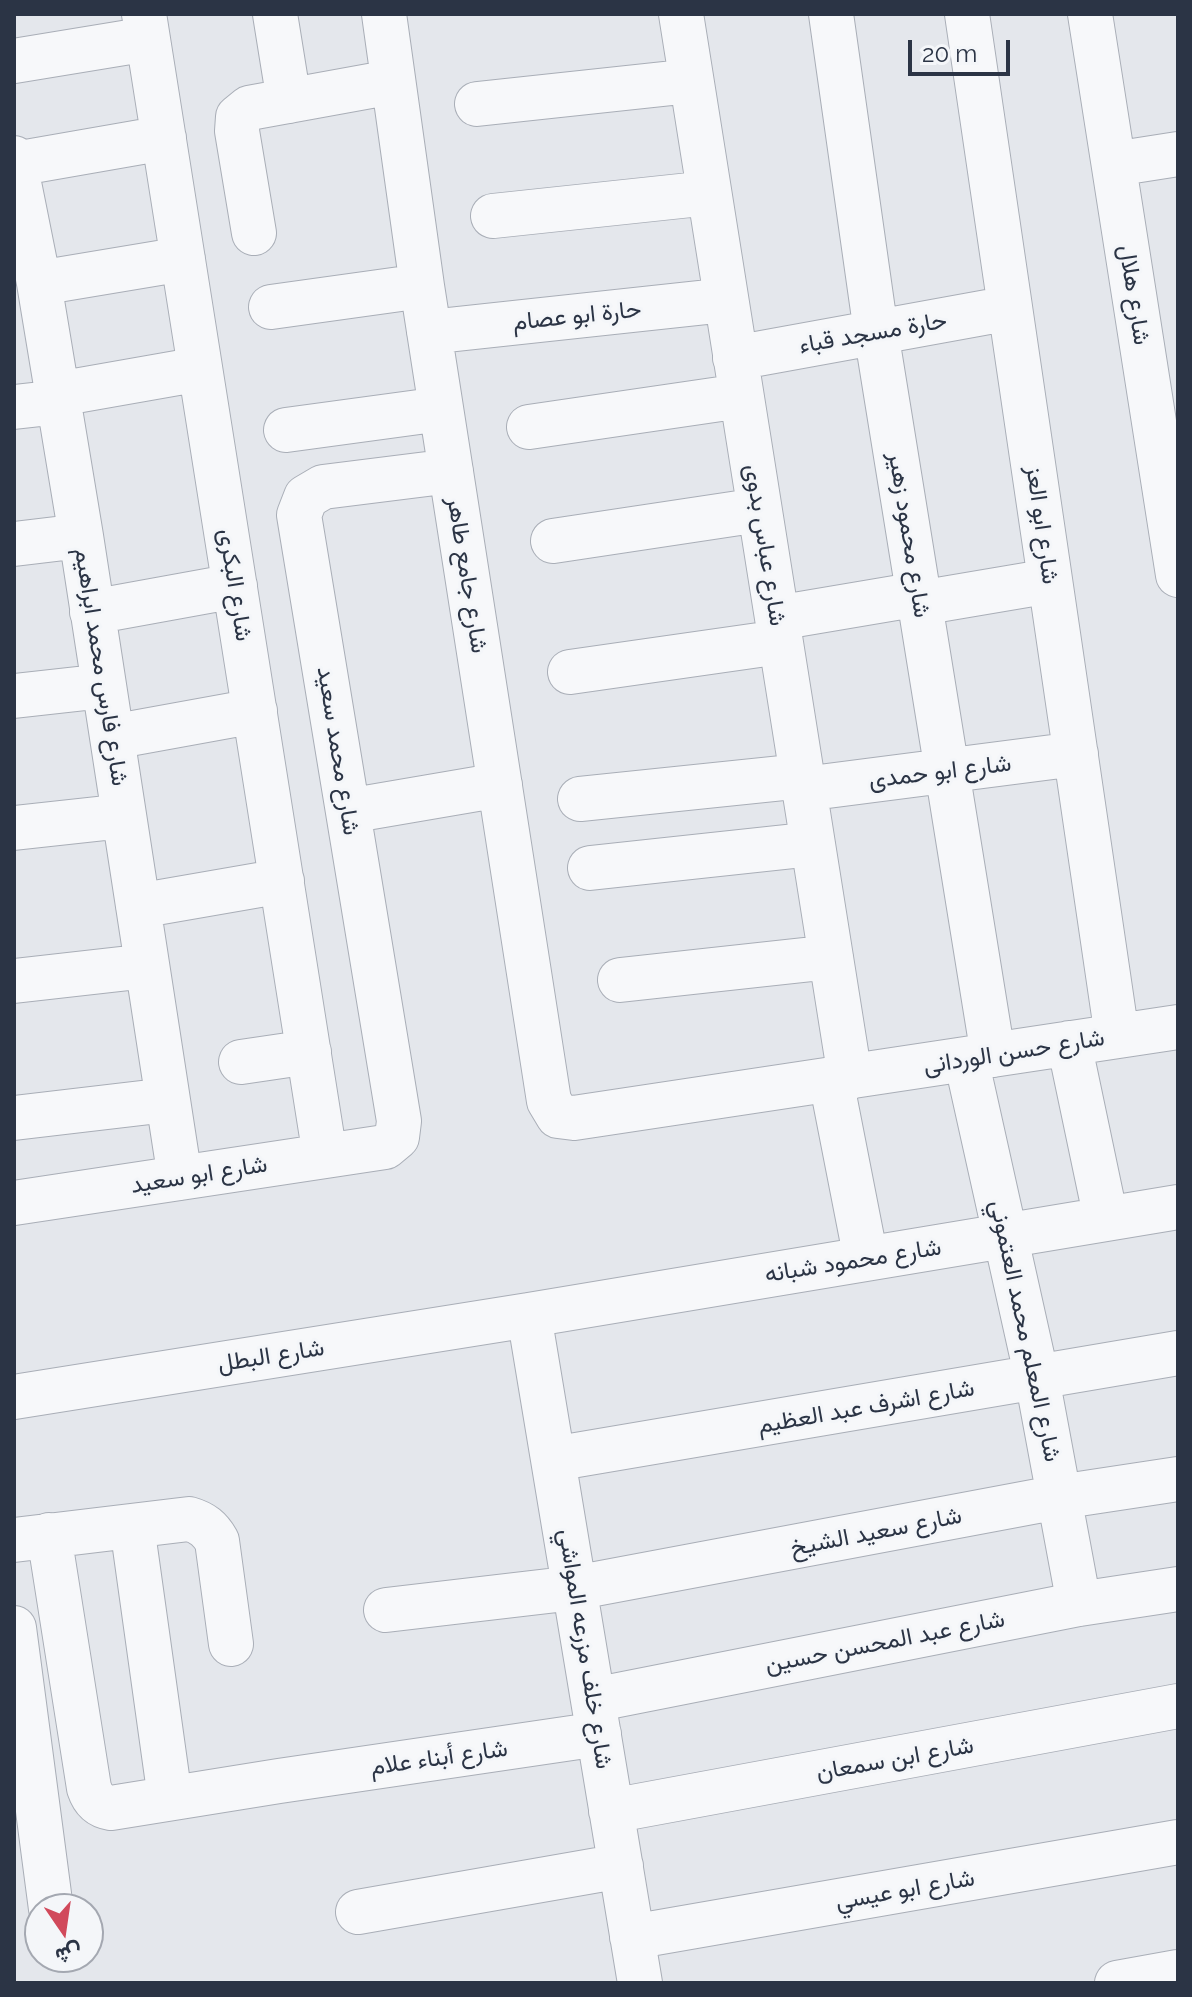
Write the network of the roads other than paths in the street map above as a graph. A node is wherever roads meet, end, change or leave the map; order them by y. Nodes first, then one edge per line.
1 (275, 14) edge
2 (384, 14) edge
3 (392, 14) edge
4 (681, 14) edge
5 (831, 14) edge
6 (967, 14) edge
7 (1090, 14) edge
8 (146, 26) edge
9 (14, 61) edge
10 (691, 81) junction
11 (392, 82) junction
12 (289, 101) junction
13 (477, 104) dead end
14 (164, 138) junction
15 (1178, 154) edge
16 (14, 161) edge
17 (1114, 164) junction
18 (709, 193) junction
19 (493, 216) dead end
20 (254, 233) dead end
21 (183, 259) junction
22 (29, 266) edge
23 (422, 286) junction
24 (726, 300) junction
25 (271, 307) dead end
26 (1010, 308) junction
27 (429, 332) junction
28 (876, 332) junction
29 (200, 369) junction
30 (738, 377) junction
31 (58, 398) junction
32 (14, 407) edge
33 (441, 409) junction
34 (529, 427) dead end
35 (286, 430) dead end
36 (451, 471) junction
37 (759, 510) junction
38 (81, 536) junction
39 (553, 541) dead end
40 (14, 544) edge
41 (1178, 575) edge
42 (1050, 581) junction
43 (235, 586) junction
44 (919, 598) junction
45 (92, 612) junction
46 (779, 630) junction
47 (570, 672) dead end
48 (104, 686) junction
49 (14, 696) edge
50 (255, 711) junction
51 (112, 737) junction
52 (1076, 754) junction
53 (947, 771) junction
54 (803, 782) junction
55 (500, 785) junction
56 (580, 799) dead end
57 (348, 811) junction
58 (124, 816) junction
59 (14, 828) edge
60 (813, 844) junction
61 (590, 868) dead end
62 (282, 881) junction
63 (138, 906) junction
64 (831, 957) junction
65 (147, 966) junction
66 (620, 980) dead end
67 (14, 981) edge
68 (1178, 1027) edge
69 (1117, 1036) junction
70 (1069, 1043) junction
71 (309, 1052) junction
72 (980, 1057) junction
73 (241, 1062) dead end
74 (841, 1078) junction
75 (167, 1100) junction
76 (14, 1118) edge
77 (385, 1147) joint
78 (325, 1156) junction
79 (180, 1178) junction
80 (14, 1203) edge
81 (1178, 1207) edge
82 (1106, 1219) junction
83 (1006, 1236) junction
84 (866, 1259) junction
85 (529, 1315) junction
86 (1178, 1353) edge
87 (1037, 1378) junction
88 (14, 1397) edge
89 (553, 1459) junction
90 (1178, 1479) edge
91 (1059, 1497) junction
92 (132, 1526) junction
93 (32, 1538) edge
94 (574, 1588) junction
95 (1178, 1589) edge
96 (1079, 1604) junction
97 (386, 1610) dead end
98 (14, 1628) edge
99 (231, 1644) dead end
100 (1178, 1706) edge
101 (596, 1717) junction
102 (170, 1798) junction
103 (611, 1811) junction
104 (1178, 1842) edge
105 (621, 1866) junction
106 (49, 1893) edge
107 (358, 1912) dead end
108 (632, 1937) junction
109 (1178, 1972) edge
110 (640, 1983) edge
111 (1117, 1983) edge

1 - 12 street
2 - 3 street
2 - 11 street, شارع جامع طاهر
4 - 10 street, شارع عباس بدوى
5 - 28 street, شارع محمود زهير
6 - 26 street, شارع ابو العز
7 - 17 street, شارع هلال
8 - 9 street
8 - 14 street, شارع البكرى
10 - 13 street
10 - 18 street, شارع عباس بدوى
11 - 12 street
11 - 23 street, شارع جامع طاهر
12 - 20 street
14 - 16 street
14 - 21 street, شارع البكرى
15 - 17 street
16 - 22 street, شارع فارس محمد ابراهيم
17 - 41 street, شارع هلال
18 - 19 street
18 - 24 street, شارع عباس بدوى
21 - 22 street
21 - 29 street, شارع البكرى
22 - 31 street, شارع فارس محمد ابراهيم
23 - 25 street
23 - 27 street, شارع جامع طاهر
24 - 27 street, حارة ابو عصام
24 - 30 street, شارع عباس بدوى
26 - 28 street, حارة مسجد قباء
26 - 42 street, شارع ابو العز
27 - 33 street, شارع جامع طاهر
28 - 30 street, حارة مسجد قباء
28 - 44 street, شارع محمود زهير
29 - 31 street
29 - 43 street, شارع البكرى
30 - 34 street, حارة مسجد قباء
30 - 37 street, شارع عباس بدوى
31 - 32 street
31 - 38 street, شارع فارس محمد ابراهيم
33 - 35 street
33 - 36 street, شارع جامع طاهر
36 - 55 street, شارع جامع طاهر
36 - 57 street, شارع محمد سعيد
37 - 39 street
37 - 46 street, شارع عباس بدوى
38 - 40 street
38 - 45 street, شارع فارس محمد ابراهيم
42 - 44 street
42 - 52 street, شارع ابو العز
43 - 45 street
43 - 50 street, شارع البكرى
44 - 46 street
44 - 53 street, شارع محمود زهير
45 - 48 street, شارع فارس محمد ابراهيم
46 - 47 street
46 - 54 street, شارع عباس بدوى
48 - 49 street
48 - 51 street, شارع فارس محمد ابراهيم
50 - 51 street
50 - 62 street, شارع البكرى
51 - 58 street, شارع فارس محمد ابراهيم
52 - 53 street, شارع ابو حمدى
52 - 69 street, شارع ابو العز
53 - 54 street, شارع ابو حمدى
53 - 72 street, شارع محمود زهير
54 - 56 street, شارع ابو حمدى
54 - 60 street, شارع عباس بدوى
55 - 57 street
55 - 74 street, شارع جامع طاهر
57 - 77 street, شارع محمد سعيد
58 - 59 street
58 - 63 street, شارع فارس محمد ابراهيم
60 - 61 street
60 - 64 street, شارع عباس بدوى
62 - 63 street
62 - 71 street, شارع البكرى
63 - 65 street, شارع فارس محمد ابراهيم
64 - 66 street
64 - 74 street, شارع عباس بدوى
65 - 67 street
65 - 75 street, شارع فارس محمد ابراهيم
68 - 69 street, شارع حسن الوردانى
69 - 70 street, شارع حسن الوردانى
70 - 72 street, شارع حسن الوردانى
70 - 82 street
71 - 73 street
71 - 78 street, شارع البكرى
72 - 74 street, شارع حسن الوردانى
72 - 83 street, شارع المعلم محمد العتموني
74 - 84 street, شارع عباس بدوى
75 - 76 street
75 - 79 street, شارع فارس محمد ابراهيم
77 - 78 street, شارع ابو سعيد
78 - 79 street, شارع ابو سعيد
79 - 80 street, شارع ابو سعيد
81 - 82 street, شارع محمود شبانه
82 - 83 street, شارع محمود شبانه
83 - 84 street, شارع محمود شبانه
83 - 87 street, شارع المعلم محمد العتموني
84 - 85 street, شارع محمود شبانه
85 - 88 street, شارع البطل
85 - 89 street, شارع خلف مزرعه المواشي
86 - 87 street, شارع اشرف عبد العظيم
87 - 89 street, شارع اشرف عبد العظيم
87 - 91 street, شارع المعلم محمد العتموني
89 - 94 street, شارع خلف مزرعه المواشي
90 - 91 street, شارع سعيد الشيخ
91 - 94 street, شارع سعيد الشيخ
91 - 96 street, شارع المعلم محمد العتموني
92 - 93 street
92 - 99 street
92 - 102 street
93 - 102 street, شارع أبناء علام
94 - 97 street, شارع سعيد الشيخ
94 - 101 street, شارع خلف مزرعه المواشي
95 - 96 street, شارع عبد المحسن حسين
96 - 101 street, شارع عبد المحسن حسين
98 - 106 street
100 - 103 street, شارع ابن سمعان
101 - 102 street, شارع أبناء علام
101 - 103 street, شارع خلف مزرعه المواشي
103 - 105 street, شارع خلف مزرعه المواشي
104 - 108 street, شارع ابو عيسي
105 - 107 street
105 - 108 street, شارع خلف مزرعه المواشي
108 - 110 street, شارع خلف مزرعه المواشي
109 - 111 street

